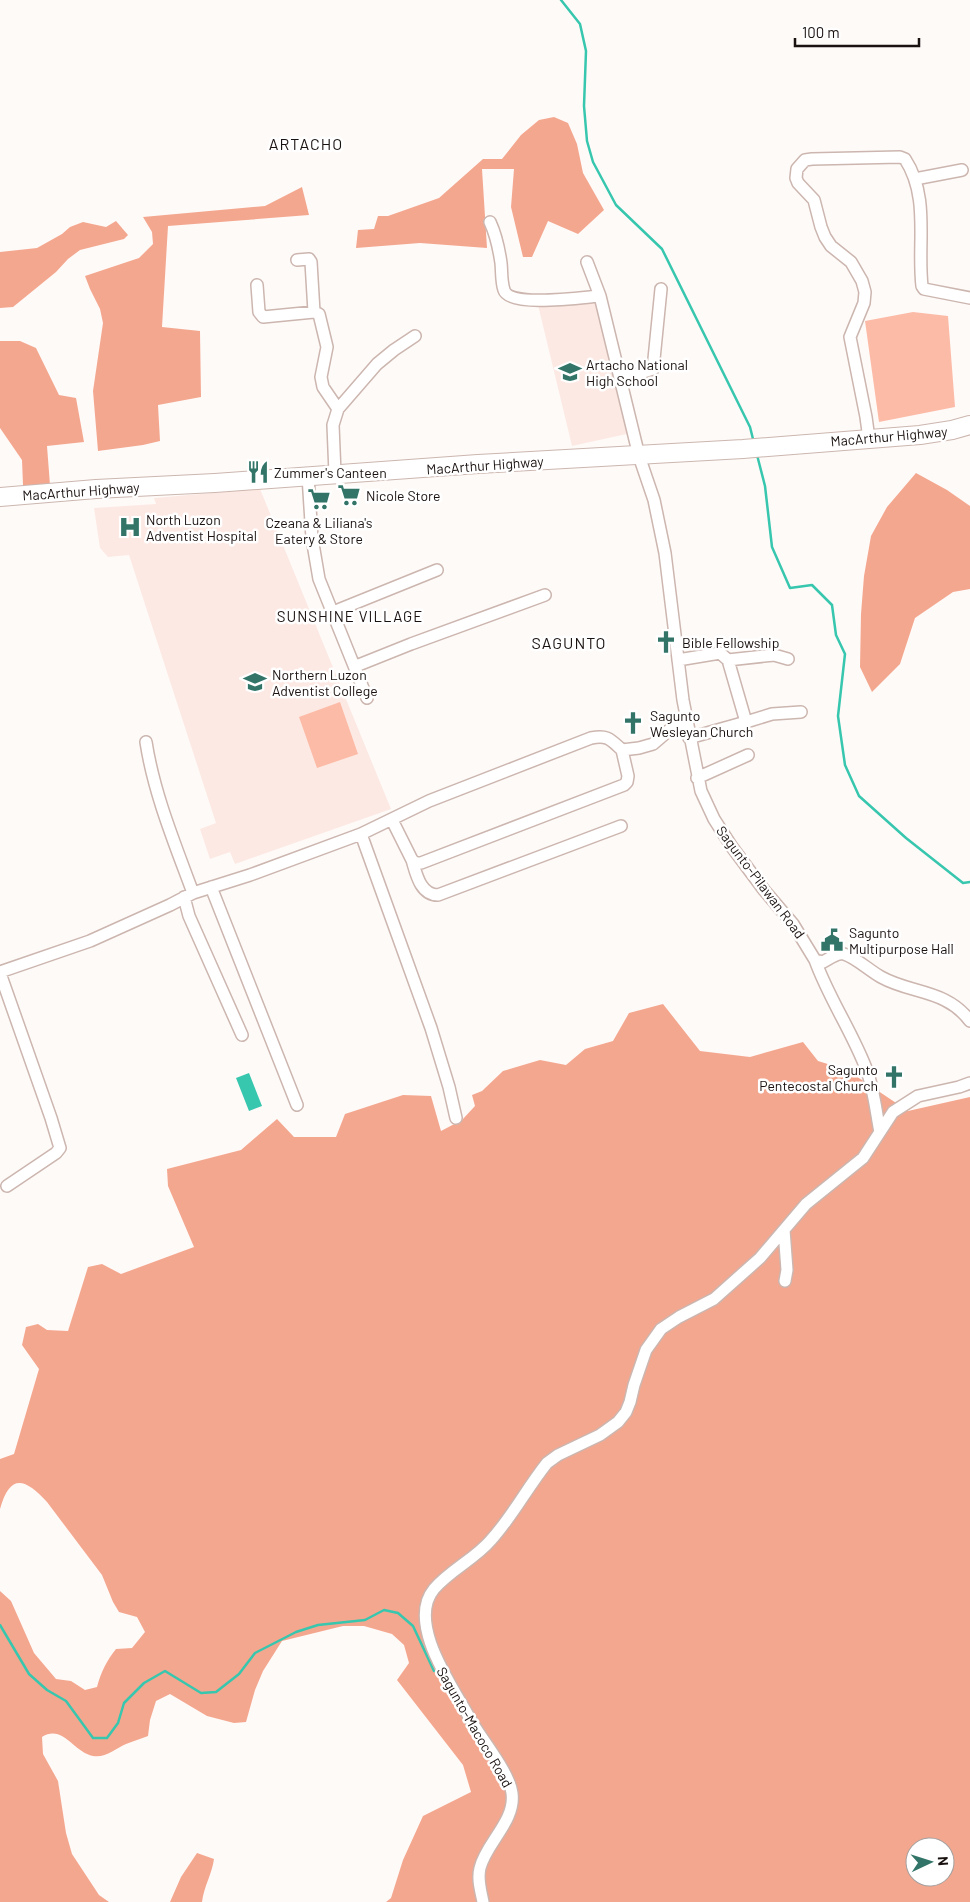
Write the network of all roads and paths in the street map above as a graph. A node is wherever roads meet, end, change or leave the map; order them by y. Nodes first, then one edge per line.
1 (962, 170) dead end
2 (915, 179) junction
3 (490, 222) dead end
4 (297, 260) dead end
5 (587, 262) dead end
6 (257, 285) dead end
7 (661, 289) dead end
8 (600, 296) junction
9 (970, 298) edge
10 (314, 312) junction
11 (415, 336) dead end
12 (621, 379) junction
13 (338, 409) junction
14 (970, 425) edge
15 (869, 439) junction
16 (640, 456) junction
17 (335, 474) junction
18 (308, 476) junction
19 (0, 497) edge
20 (437, 570) dead end
21 (545, 595) dead end
22 (333, 612) junction
23 (788, 659) dead end
24 (678, 660) junction
25 (728, 660) junction
26 (356, 666) junction
27 (368, 698) dead end
28 (801, 712) dead end
29 (746, 722) junction
30 (686, 723) junction
31 (689, 738) junction
32 (146, 742) dead end
33 (622, 750) junction
34 (748, 755) dead end
35 (698, 778) junction
36 (392, 820) junction
37 (621, 826) dead end
38 (361, 834) junction
39 (412, 860) junction
40 (211, 886) junction
41 (188, 895) junction
42 (815, 960) junction
43 (0, 972) edge
44 (970, 1021) edge
45 (242, 1035) dead end
46 (970, 1083) edge
47 (297, 1106) dead end
48 (456, 1118) dead end
49 (880, 1132) junction
50 (6, 1186) dead end
51 (784, 1230) junction
52 (785, 1281) dead end
53 (483, 1902) edge

1 - 2 street
2 - 9 street
2 - 15 street
3 - 8 street
4 - 10 street
5 - 8 street, Sagunto-Pilawan Road
6 - 10 street
7 - 12 street
8 - 12 street, Sagunto-Pilawan Road
10 - 13 street
11 - 13 street
12 - 16 street, Sagunto-Pilawan Road
13 - 17 street
14 - 15 highway, MacArthur Highway
15 - 16 highway, MacArthur Highway
16 - 17 highway, MacArthur Highway
16 - 24 street, Sagunto-Pilawan Road
17 - 18 highway, MacArthur Highway
18 - 19 highway, MacArthur Highway
18 - 22 street
20 - 22 street
21 - 26 street
22 - 26 street
23 - 25 street
24 - 25 street
24 - 30 street, Sagunto-Pilawan Road
25 - 29 street
26 - 27 street
28 - 29 street
29 - 31 street
30 - 31 street, Sagunto-Pilawan Road
30 - 33 street
31 - 35 street, Sagunto-Pilawan Road
32 - 41 street
33 - 36 street
33 - 39 street
34 - 35 street
35 - 42 street, Sagunto-Pilawan Road
36 - 38 street
36 - 39 street
37 - 39 street
38 - 40 street
38 - 48 street
40 - 41 street
40 - 47 street
41 - 43 street
41 - 45 street
42 - 44 street
42 - 49 street, Sagunto-Pilawan Road
43 - 50 street
46 - 49 street, Sagunto-Macoco Road
49 - 51 street, Sagunto-Macoco Road
51 - 52 street
51 - 53 street, Sagunto-Macoco Road

